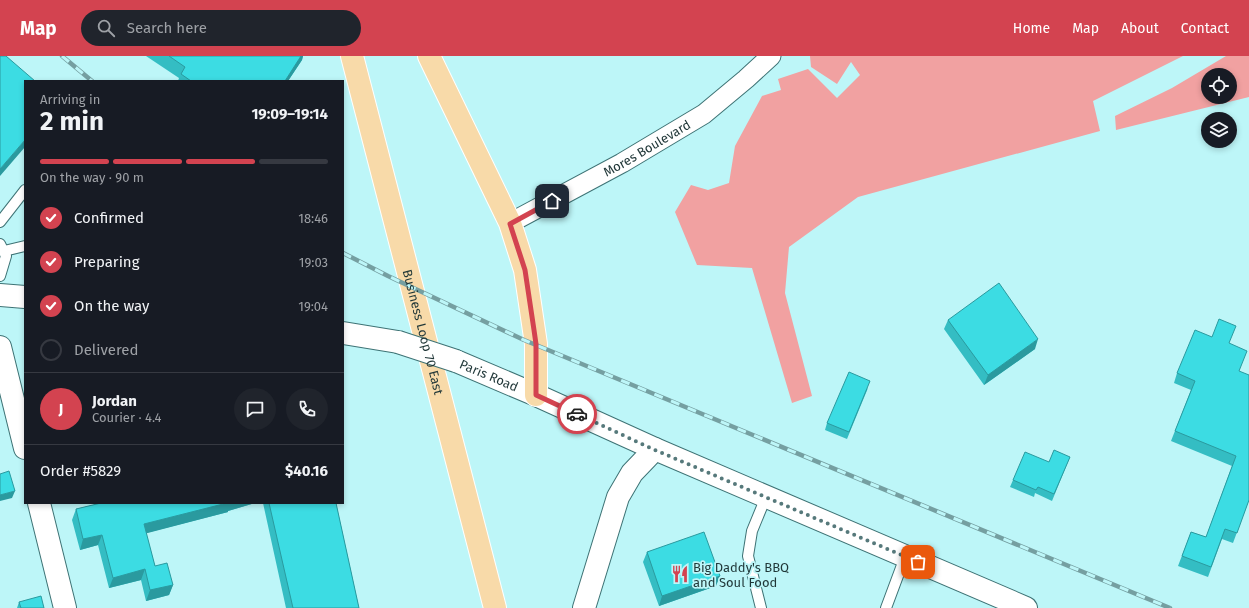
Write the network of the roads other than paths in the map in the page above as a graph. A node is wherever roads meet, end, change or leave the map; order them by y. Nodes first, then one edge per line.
1 (352, 56) edge
2 (429, 56) edge
3 (771, 56) edge
4 (24, 191) edge
5 (0, 222) edge
6 (510, 224) junction
7 (24, 246) edge
8 (2, 247) edge
9 (0, 276) edge
10 (0, 294) edge
11 (24, 297) edge
12 (344, 333) edge
13 (0, 347) edge
14 (536, 395) junction
15 (24, 444) edge
16 (655, 450) junction
17 (766, 497) junction
18 (39, 504) edge
19 (905, 557) junction
20 (492, 603) edge
21 (65, 608) edge
22 (584, 608) edge
23 (760, 608) edge
24 (886, 608) edge
25 (1026, 608) edge

1 - 20 main road, Business Loop 70 East
2 - 6 main road
3 - 6 street, Mores Boulevard
4 - 5 lane
6 - 14 main road
7 - 8 lane
8 - 9 lane
10 - 11 main road
12 - 14 main road, Paris Road, bridge
13 - 15 main road
14 - 16 main road, Paris Road
16 - 17 main road, Paris Road
16 - 22 main road
17 - 19 main road, Paris Road
17 - 23 lane
18 - 21 main road
19 - 24 lane
19 - 25 main road, Paris Road

